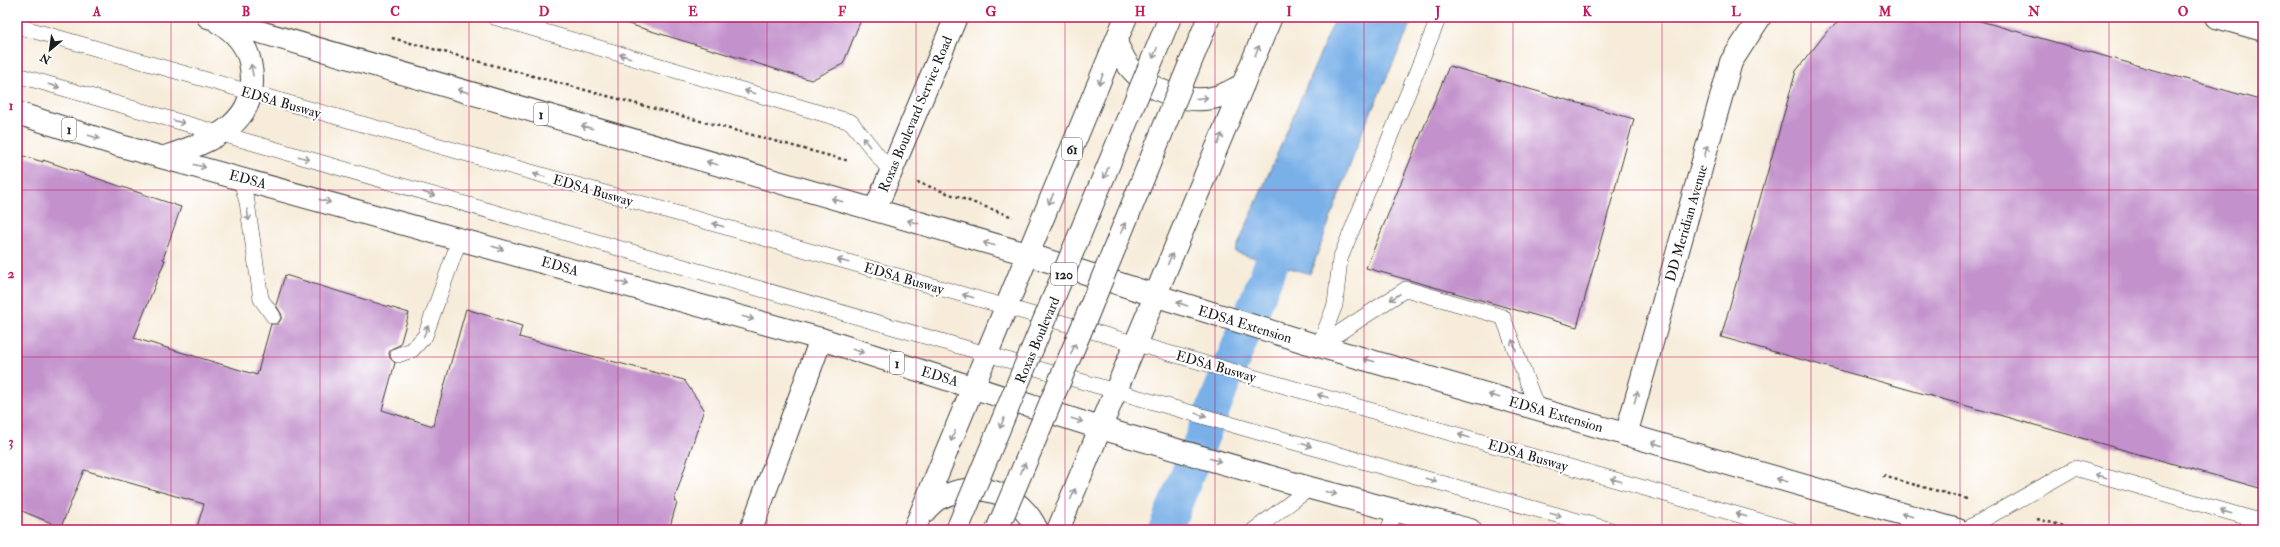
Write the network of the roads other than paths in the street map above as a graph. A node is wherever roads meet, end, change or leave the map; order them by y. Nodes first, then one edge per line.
1 (208, 17) edge
2 (494, 17) edge
3 (956, 17) edge
4 (1126, 17) edge
5 (1170, 17) edge
6 (1209, 17) edge
7 (1271, 17) edge
8 (1438, 17) edge
9 (1760, 17) edge
10 (2216, 17) edge
11 (17, 26) edge
12 (2263, 30) edge
13 (1116, 43) junction
14 (17, 75) edge
15 (1243, 85) junction
16 (252, 94) junction
17 (17, 113) edge
18 (221, 134) junction
19 (165, 157) junction
20 (891, 172) junction
21 (240, 177) junction
22 (875, 210) junction
23 (460, 238) junction
24 (1027, 254) junction
25 (1154, 295) junction
26 (1005, 306) junction
27 (273, 316) dead end
28 (821, 339) junction
29 (1135, 343) junction
30 (1312, 344) junction
31 (986, 353) junction
32 (398, 355) dead end
33 (973, 386) junction
34 (1116, 391) junction
35 (1537, 408) junction
36 (1100, 428) junction
37 (1626, 435) junction
38 (1310, 488) junction
39 (1396, 510) junction
40 (2263, 522) edge
41 (917, 523) edge
42 (751, 530) edge
43 (957, 530) edge
44 (997, 530) edge
45 (1037, 530) edge
46 (1058, 530) edge
47 (1254, 530) edge
48 (1388, 530) edge
49 (1470, 530) edge
50 (1611, 530) edge
51 (1792, 530) edge
52 (1958, 530) edge
53 (1965, 530) edge

16 -> 1 main road
22 -> 1 main road, 1
20 -> 2 lane
3 - 20 main road, Roxas Boulevard Service Road
4 - 13 main road, 61
5 -> 43 main road, Roxas Boulevard / 120, bridge
44 -> 6 main road, 120, bridge
15 -> 7 main road
8 - 30 lane
37 -> 9 main road, DD Meridian Avenue
10 - 12 main road
11 - 16 lane, EDSA Busway
13 -> 15 main road
13 -> 24 main road, 61
14 -> 18 lane
25 -> 15 main road
16 - 18 main road
26 -> 16 lane, EDSA Busway
17 -> 19 main road, EDSA / 1
18 - 19 main road
18 -> 31 lane
19 -> 21 main road, EDSA / 1
20 - 22 main road, Roxas Boulevard Service Road
21 -> 23 main road, EDSA / 1
21 -> 27 lane
24 -> 22 main road, 1
23 -> 28 main road, EDSA / 1
32 -> 23 lane
24 - 25 main road, 1
24 - 26 main road, 61
25 - 29 main road
30 -> 25 main road, EDSA Extension
26 - 29 lane, EDSA Busway
26 - 31 main road, 61
28 -> 33 main road, EDSA / 1
28 - 42 main road
29 - 34 main road
51 -> 29 lane, EDSA Busway
35 -> 30 main road, EDSA Extension
35 -> 30 lane
31 - 33 main road, 61
31 - 34 lane
33 -> 36 main road, EDSA / 1
33 -> 41 main road
34 - 36 main road
34 -> 50 lane
35 - 37 main road, EDSA Extension
36 -> 38 main road
46 -> 36 main road
52 -> 37 main road, EDSA Extension
38 -> 39 main road
38 - 47 lane
39 - 48 lane
39 - 49 main road
40 -> 53 lane
41 - 45 main road

